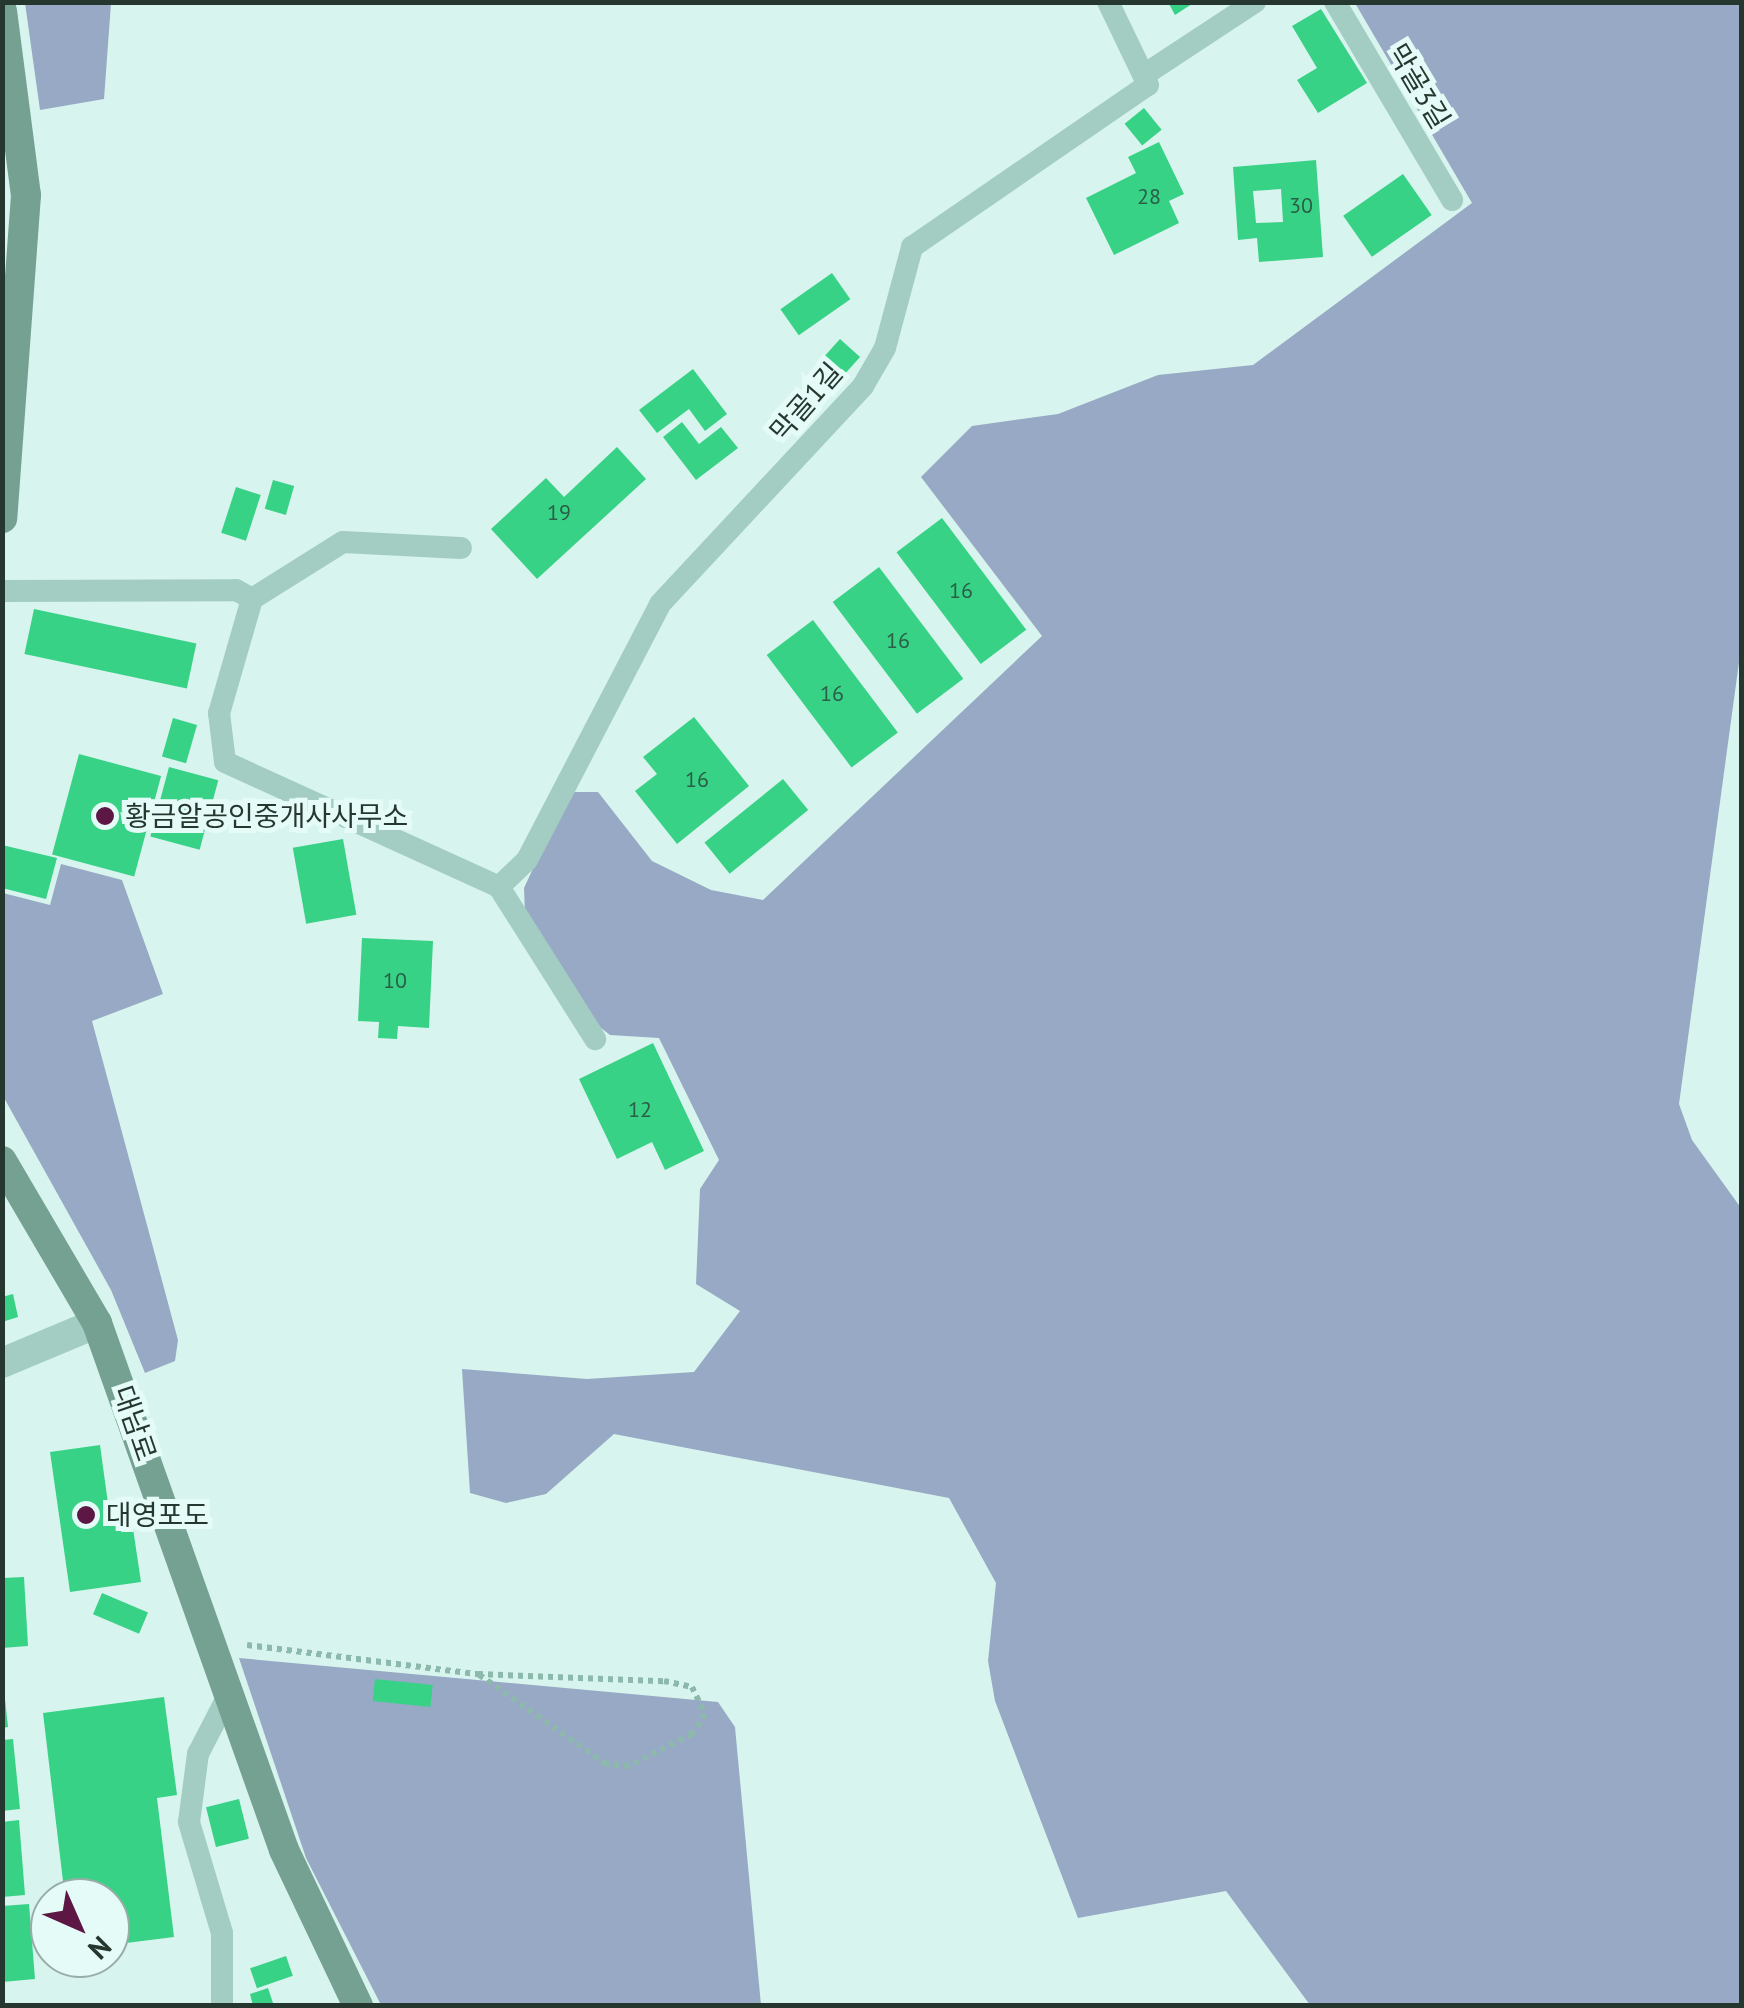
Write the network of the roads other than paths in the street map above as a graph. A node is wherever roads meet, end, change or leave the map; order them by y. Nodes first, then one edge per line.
1 (1108, 2) edge
2 (1255, 2) edge
3 (1335, 2) edge
4 (2, 11) edge
5 (1146, 72) junction
6 (1452, 200) dead end
7 (2, 518) edge
8 (461, 548) dead end
9 (2, 591) edge
10 (252, 599) junction
11 (499, 887) junction
12 (595, 1039) dead end
13 (2, 1162) edge
14 (97, 1323) junction
15 (2, 1363) edge
16 (229, 1694) junction
17 (222, 2006) edge
18 (358, 2006) edge

1 - 5 lane
2 - 5 lane
3 - 6 lane, 막골3길
4 - 7 street
5 - 11 lane, 막골1길
8 - 10 lane
9 - 10 lane
10 - 11 lane
11 - 12 lane
13 - 14 street, 대남로
14 - 15 street
14 - 16 street, 대남로
16 - 17 lane
16 - 18 street, 대남로

